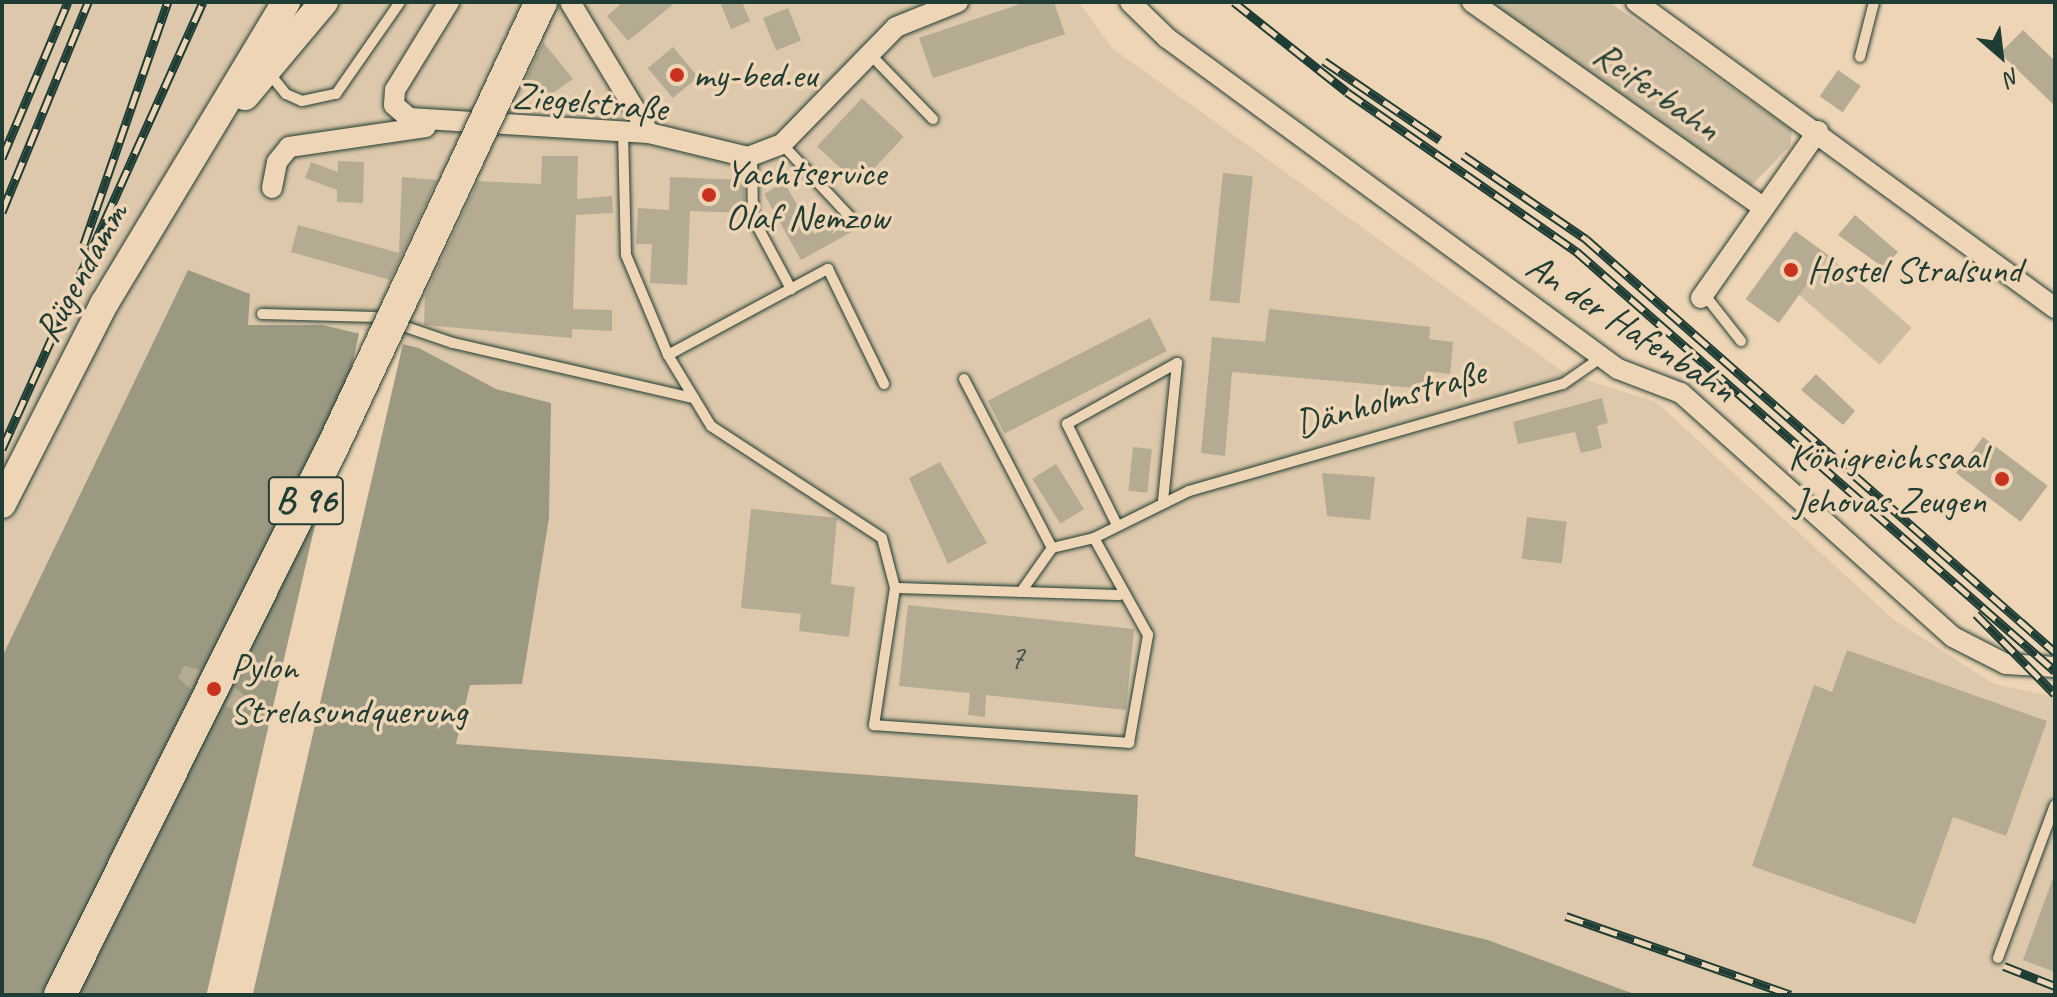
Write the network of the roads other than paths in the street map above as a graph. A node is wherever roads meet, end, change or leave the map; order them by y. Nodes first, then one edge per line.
1 (324, 2) edge
2 (400, 2) edge
3 (449, 2) edge
4 (541, 2) edge
5 (570, 2) edge
6 (958, 2) edge
7 (1130, 2) edge
8 (1472, 2) edge
9 (1636, 2) edge
10 (1874, 2) edge
11 (281, 10) edge
12 (868, 52) junction
13 (1860, 57) dead end
14 (267, 67) junction
15 (933, 119) dead end
16 (446, 124) junction
17 (1818, 131) junction
18 (623, 133) junction
19 (649, 133) junction
20 (782, 144) junction
21 (752, 156) junction
22 (272, 188) dead end
23 (162, 205) junction
24 (1764, 208) junction
25 (850, 217) dead end
26 (791, 289) junction
27 (1703, 296) joint
28 (2055, 308) edge
29 (262, 314) dead end
30 (1741, 341) dead end
31 (668, 355) junction
32 (1602, 357) junction
33 (964, 379) dead end
34 (884, 384) dead end
35 (694, 398) junction
36 (1163, 500) junction
37 (2, 504) edge
38 (1117, 525) junction
39 (1094, 538) junction
40 (1052, 548) junction
41 (895, 588) junction
42 (1021, 592) junction
43 (1120, 595) junction
44 (2055, 667) edge
45 (2055, 805) edge
46 (1998, 958) dead end
47 (60, 995) edge

1 - 14 main road
2 - 14 lane
3 - 16 street, Ziegelstraße
4 - 47 highway, B 96, bridge
5 - 19 street
6 - 12 street
7 - 32 street, An der Hafenbahn
8 - 24 street, Reiferbahn
9 - 17 street, Reiferbahn
10 - 13 lane
11 - 14 lane
11 - 23 main road
12 - 15 lane
12 - 20 street
14 - 23 main road
16 - 18 street, Ziegelstraße
16 - 22 street, Ziegelstraße
17 - 24 street
17 - 28 street, Reiferbahn
18 - 19 street, Ziegelstraße
18 - 31 lane
19 - 21 street, Ziegelstraße
20 - 21 street
20 - 25 lane
21 - 26 lane
23 - 37 main road, Rügendamm
24 - 27 street
26 - 31 lane
26 - 34 lane
27 - 30 lane
29 - 35 lane
31 - 35 lane
32 - 36 lane, Dänholmstraße
32 - 44 street, An der Hafenbahn
33 - 40 lane
35 - 41 lane
36 - 38 lane, Dänholmstraße
36 - 38 lane
38 - 39 lane, Dänholmstraße
39 - 40 lane, Dänholmstraße
39 - 43 lane
40 - 42 lane
41 - 42 lane
41 - 43 lane
42 - 43 lane
45 - 46 lane

